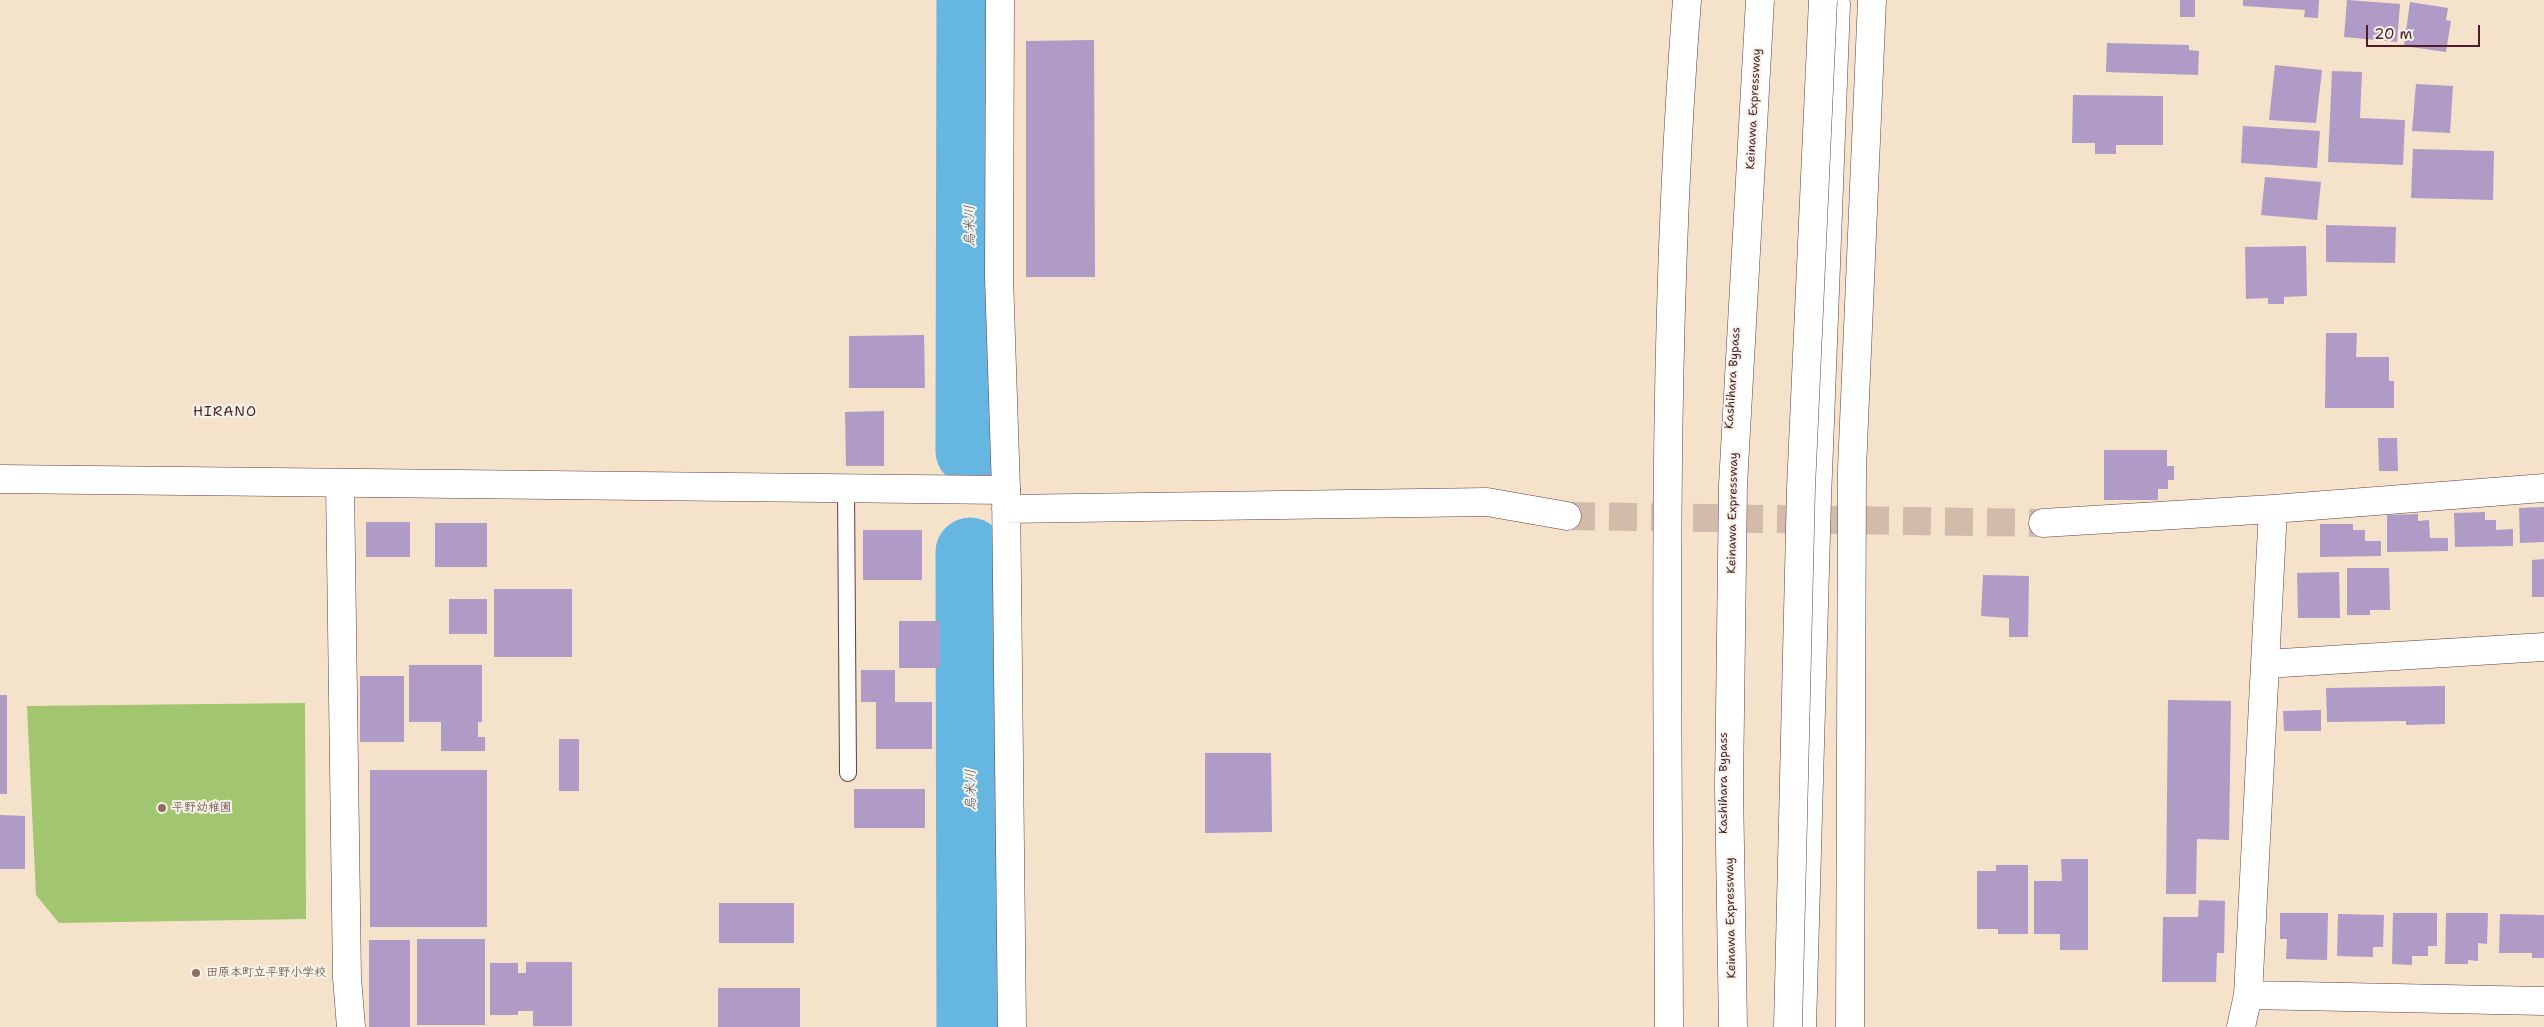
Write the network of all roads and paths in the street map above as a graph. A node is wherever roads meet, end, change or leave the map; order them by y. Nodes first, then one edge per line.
1 (1000, 0) edge
2 (1687, 0) edge
3 (1758, 0) edge
4 (1822, 0) edge
5 (1836, 0) edge
6 (1872, 0) edge
7 (0, 479) edge
8 (340, 484) junction
9 (2544, 488) edge
10 (846, 489) junction
11 (1006, 500) junction
12 (2273, 509) junction
13 (1567, 516) tunnel mouth
14 (2043, 523) tunnel mouth
15 (2544, 647) edge
16 (2265, 664) junction
17 (848, 773) dead end
18 (2248, 995) junction
19 (2544, 1001) edge
20 (351, 1027) edge
21 (1012, 1027) edge
22 (1669, 1027) edge
23 (1723, 1027) edge
24 (1733, 1027) edge
25 (1788, 1027) edge
26 (1802, 1027) edge
27 (1850, 1027) edge
28 (2241, 1027) edge

1 - 11 main road
2 - 22 main road
3 - 23 main road, Kashihara Bypass
3 - 24 main road, Keinawa Expressway, bridge
4 - 25 main road, bridge
5 - 26 main road
6 - 27 main road
7 - 8 main road
8 - 10 main road
8 - 20 main road
9 - 12 main road
10 - 11 main road
10 - 17 lane
11 - 13 main road
11 - 21 main road
12 - 14 main road
12 - 16 main road
15 - 16 main road
16 - 18 main road
18 - 19 main road
18 - 28 main road

